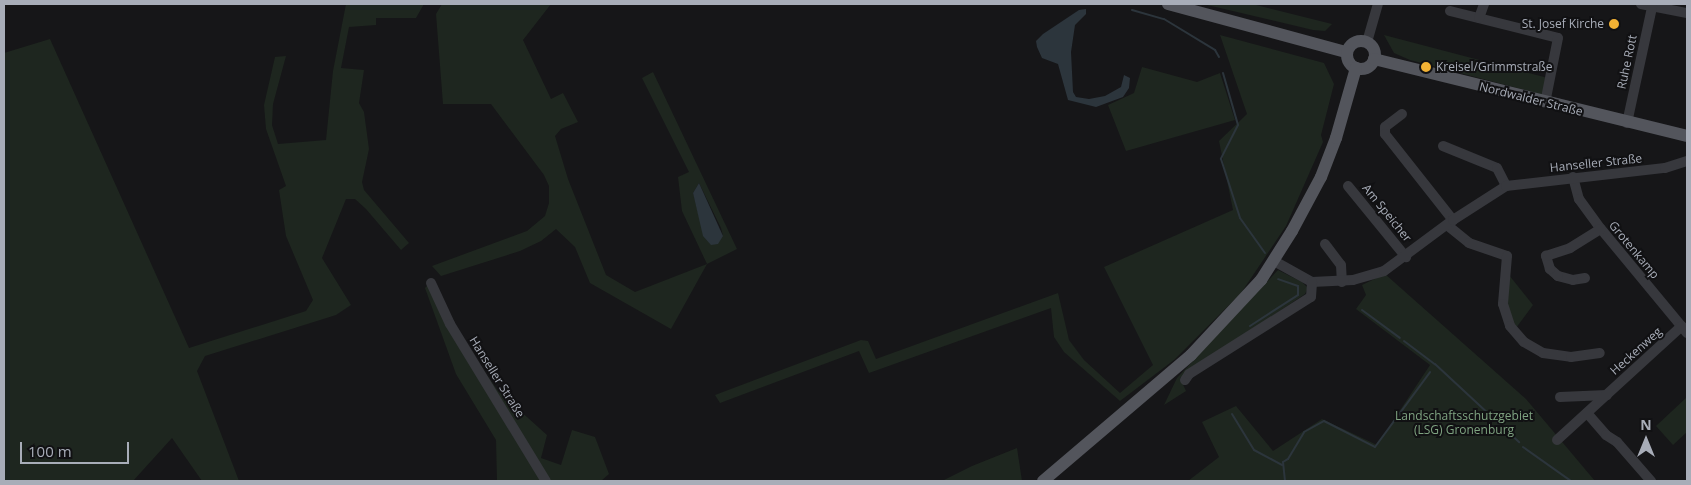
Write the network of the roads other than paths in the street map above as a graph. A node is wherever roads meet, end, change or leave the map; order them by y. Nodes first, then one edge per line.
1 (1168, 4) edge
2 (1378, 4) edge
3 (1484, 4) edge
4 (1640, 4) edge
5 (1652, 7) junction
6 (1450, 12) dead end
7 (1687, 13) edge
8 (1479, 18) junction
9 (1366, 42) junction
10 (1346, 52) junction
11 (1374, 59) junction
12 (1356, 68) junction
13 (1545, 103) junction
14 (1402, 114) dead end
15 (1627, 123) junction
16 (1687, 136) edge
17 (1443, 146) dead end
18 (1686, 164) edge
19 (1573, 177) junction
20 (1348, 186) dead end
21 (1506, 186) junction
22 (1450, 222) junction
23 (1601, 229) junction
24 (1325, 244) dead end
25 (1406, 257) junction
26 (1274, 261) junction
27 (1585, 278) dead end
28 (431, 282) dead end
29 (1312, 282) junction
30 (1342, 282) junction
31 (1685, 329) edge
32 (1600, 353) dead end
33 (1185, 380) dead end
34 (1607, 395) junction
35 (1560, 397) dead end
36 (1587, 413) junction
37 (1557, 440) dead end
38 (546, 481) edge
39 (1043, 481) edge
40 (1651, 481) edge

1 - 10 main road
2 - 9 street
3 - 8 street
4 - 5 street
5 - 7 street
5 - 15 street, Ruhe Rott
6 - 8 street
8 - 13 street
9 - 10 main road
9 - 11 main road
10 - 12 main road
11 - 12 main road
11 - 13 main road, Nordwalder Straße
12 - 26 main road
13 - 15 main road, Nordwalder Straße
14 - 22 street
15 - 16 main road, Nordwalder Straße
17 - 21 street
18 - 19 street, Hanseller Straße
19 - 21 street, Hanseller Straße
19 - 23 street, Grotenkamp
20 - 25 street, Am Speicher
21 - 22 street, Hanseller Straße
22 - 25 street, Hanseller Straße
22 - 32 street
23 - 27 street
23 - 31 street, Grotenkamp
24 - 30 street
25 - 30 street, Hanseller Straße
26 - 29 street, Hanseller Straße
26 - 39 main road
28 - 38 street, Hanseller Straße
29 - 30 street, Hanseller Straße
29 - 33 street
31 - 34 street, Heckenweg
34 - 35 street
34 - 36 street, Heckenweg
36 - 37 street, Heckenweg
36 - 40 street

